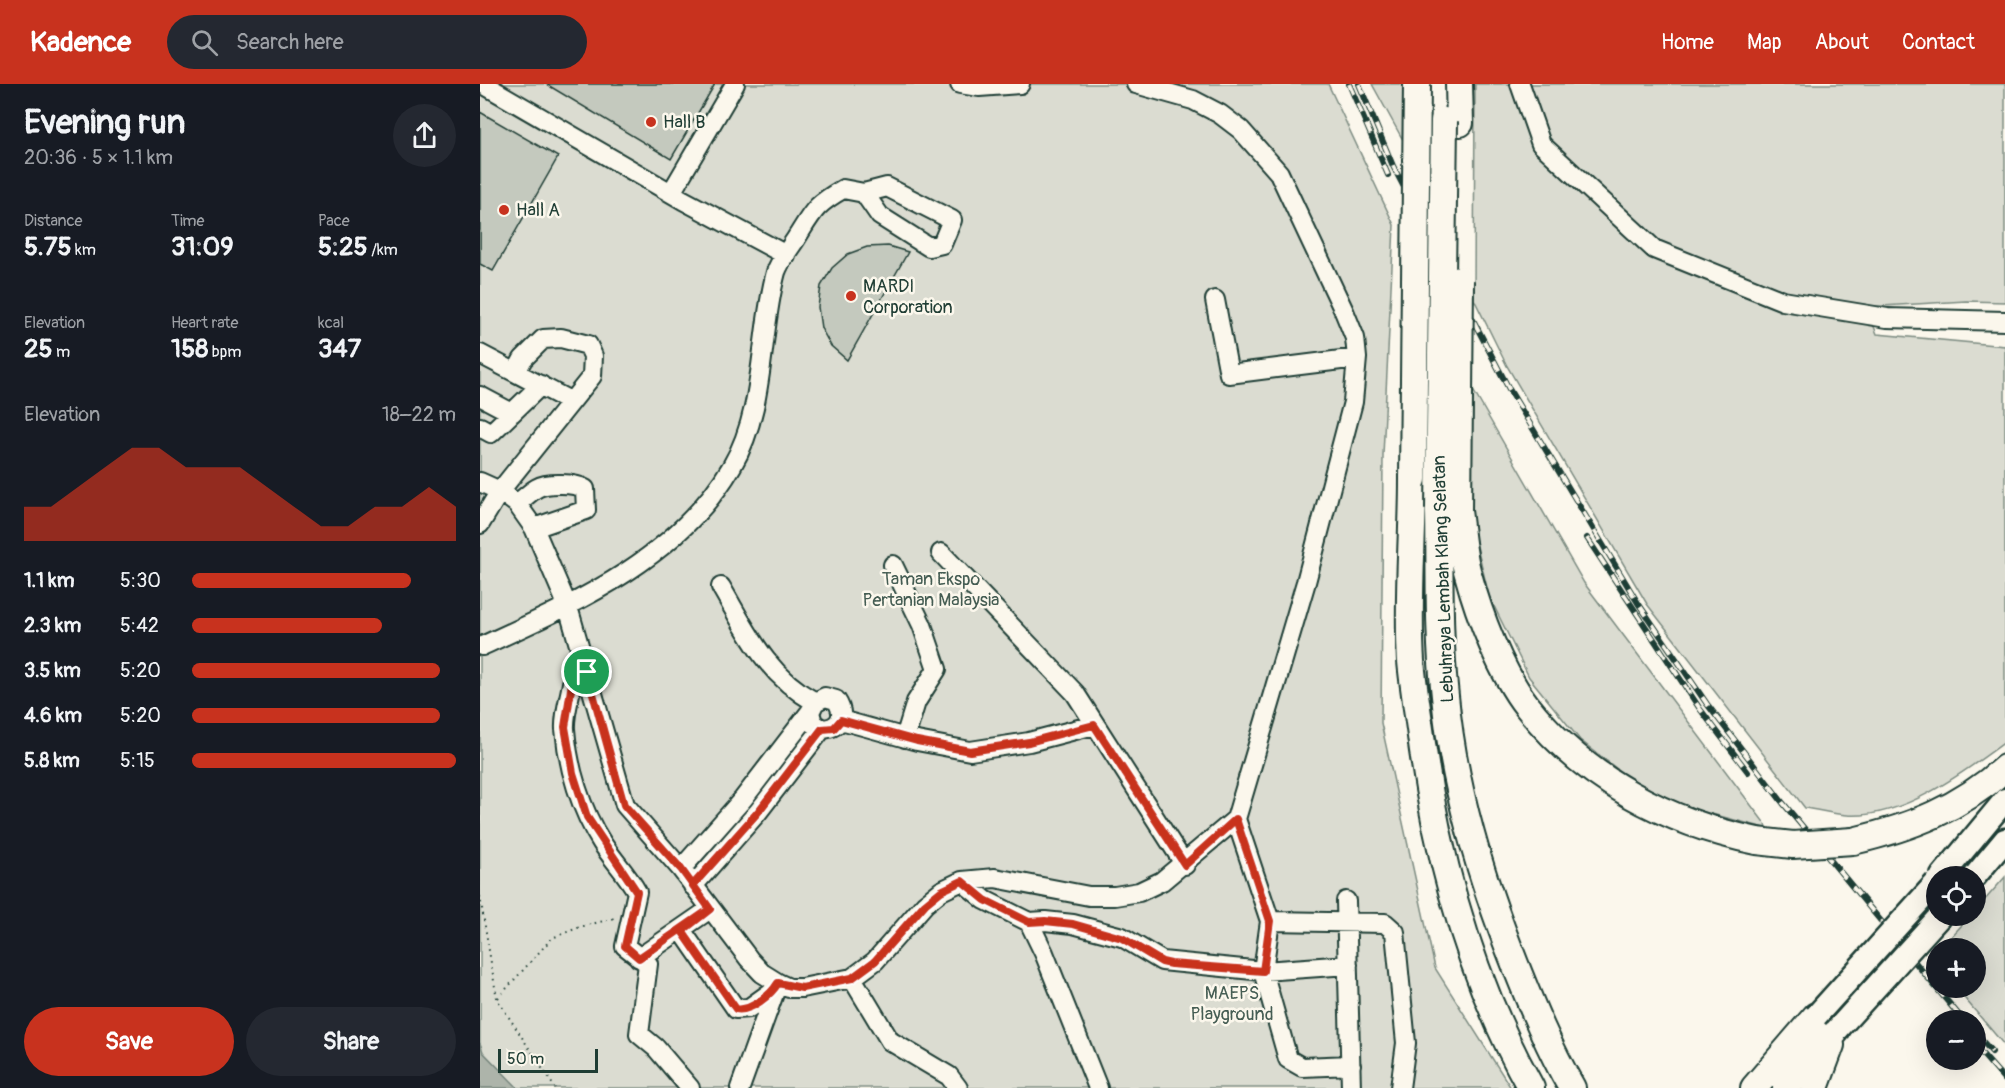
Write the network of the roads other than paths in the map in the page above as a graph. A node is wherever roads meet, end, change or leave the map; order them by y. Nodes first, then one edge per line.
1 (483, 84) edge
2 (735, 84) edge
3 (960, 84) edge
4 (1020, 84) edge
5 (1136, 84) edge
6 (1418, 84) edge
7 (1445, 84) edge
8 (1459, 84) edge
9 (1520, 84) edge
10 (995, 85) edge
11 (1452, 122) junction
12 (671, 193) junction
13 (864, 193) dead end
14 (786, 255) junction
15 (1215, 300) dead end
16 (2005, 321) edge
17 (480, 354) edge
18 (1357, 358) junction
19 (516, 372) junction
20 (541, 385) junction
21 (480, 396) edge
22 (570, 401) junction
23 (512, 413) junction
24 (480, 427) edge
25 (480, 483) edge
26 (500, 491) junction
27 (517, 504) junction
28 (1449, 510) junction
29 (480, 524) edge
30 (534, 528) junction
31 (941, 553) dead end
32 (892, 565) dead end
33 (721, 587) dead end
34 (568, 607) junction
35 (482, 646) dead end
36 (587, 672) junction
37 (813, 707) junction
38 (841, 720) junction
39 (1094, 725) junction
40 (822, 729) junction
41 (905, 738) junction
42 (2005, 768) edge
43 (743, 799) junction
44 (2005, 800) edge
45 (758, 812) junction
46 (1236, 819) junction
47 (2005, 840) edge
48 (1185, 865) junction
49 (1950, 866) edge
50 (1983, 866) edge
51 (681, 869) junction
52 (962, 881) junction
53 (693, 885) junction
54 (1926, 896) edge
55 (1346, 901) dead end
56 (710, 909) junction
57 (1270, 921) junction
58 (1029, 922) junction
59 (1346, 922) junction
60 (1929, 926) edge
61 (682, 931) junction
62 (639, 958) junction
63 (1348, 965) junction
64 (1263, 971) junction
65 (852, 978) junction
66 (776, 987) junction
67 (1826, 1023) junction
68 (1351, 1065) junction
69 (690, 1088) edge
70 (740, 1088) edge
71 (958, 1088) edge
72 (1098, 1088) edge
73 (1352, 1088) edge
74 (1400, 1088) edge
75 (1531, 1088) edge
76 (1572, 1088) edge
77 (1754, 1088) edge
78 (1786, 1088) edge
79 (1815, 1088) edge

1 - 12 street
2 - 12 street
3 - 10 street
4 - 10 street
5 - 18 street
6 - 75 highway, Lebuhraya Lembah Klang Selatan, bridge
7 - 11 highway, Lebuhraya Lembah Klang Selatan
8 - 11 highway
9 - 16 street
11 - 28 highway, Lebuhraya Lembah Klang Selatan, bridge
12 - 14 street
13 - 14 street
14 - 34 street
15 - 18 street
17 - 19 street
18 - 46 street
19 - 20 street
19 - 22 street
20 - 22 street
20 - 23 street
21 - 23 street
22 - 26 street
23 - 24 street
25 - 26 street
26 - 27 street
26 - 29 street
27 - 30 street
27 - 30 street
28 - 42 highway, bridge
28 - 76 highway, Lebuhraya Lembah Klang Selatan
30 - 34 street
31 - 39 street
32 - 41 street
33 - 37 street
34 - 35 street
34 - 36 street
36 - 51 street
36 - 62 street
37 - 38 street
37 - 40 street
37 - 43 street
38 - 40 street
38 - 41 street
39 - 41 street
39 - 48 street
40 - 45 street
43 - 45 street
43 - 51 street
44 - 49 main road
45 - 53 street
46 - 48 street
46 - 57 street
47 - 50 main road
48 - 52 street
51 - 53 street
52 - 58 street
52 - 65 street
53 - 56 street
54 - 67 main road, bridge
55 - 59 street
56 - 61 street
56 - 66 street
57 - 59 street
57 - 64 street
58 - 64 street
58 - 72 street
59 - 63 street
59 - 74 street
60 - 67 main road, bridge
61 - 62 street
61 - 66 street
62 - 69 street
63 - 64 street
63 - 68 street
64 - 68 street
65 - 66 street
65 - 71 street
66 - 70 street
67 - 77 highway
67 - 78 highway
67 - 79 highway
68 - 73 street

